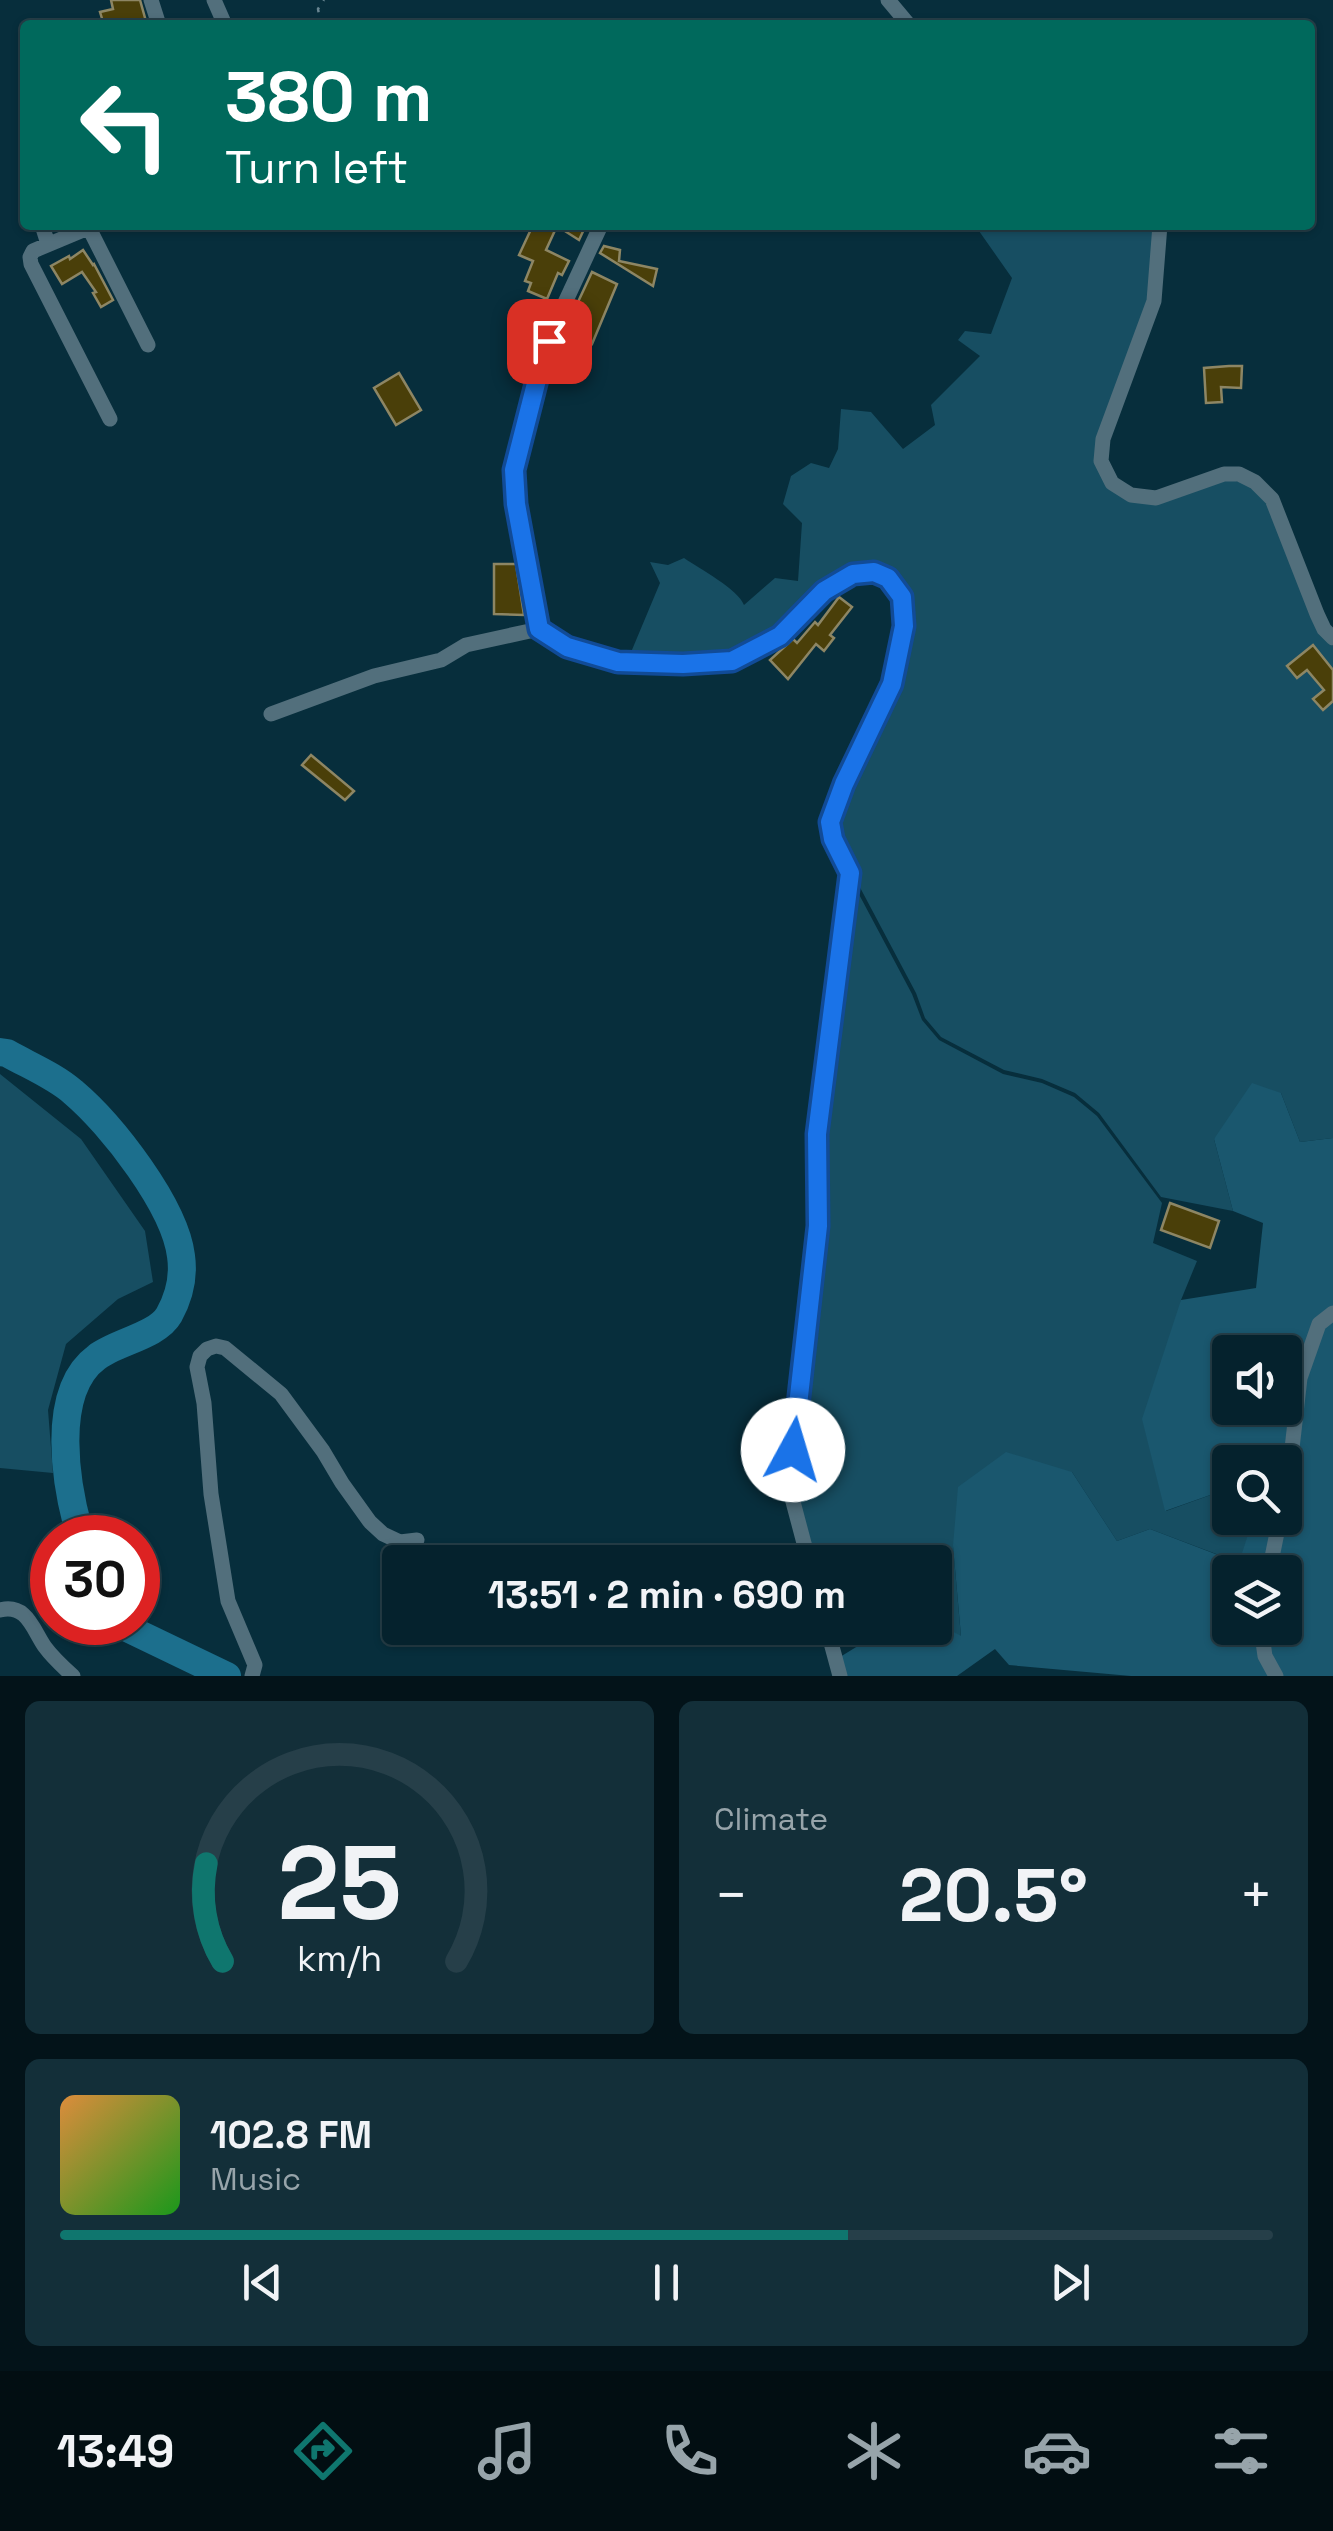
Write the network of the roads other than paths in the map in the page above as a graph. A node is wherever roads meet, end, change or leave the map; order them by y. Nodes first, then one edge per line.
1 (888, 0) edge
2 (905, 20) edge
3 (44, 230) edge
4 (82, 230) edge
5 (94, 230) edge
6 (599, 230) edge
7 (1160, 230) edge
8 (48, 244) junction
9 (148, 344) dead end
10 (110, 418) dead end
11 (539, 629) junction
12 (1333, 638) edge
13 (270, 714) dead end
14 (1333, 1313) edge
15 (1291, 1445) edge
16 (416, 1540) dead end
17 (804, 1545) edge
18 (0, 1610) edge
19 (832, 1645) edge
20 (1264, 1645) edge
21 (253, 1670) edge
22 (73, 1676) edge
23 (840, 1676) edge
24 (1276, 1676) edge

1 - 2 street
3 - 8 street
4 - 8 street
5 - 9 street
6 - 11 street
7 - 12 street
8 - 10 street
11 - 13 street
11 - 17 street
14 - 15 street
16 - 21 street
18 - 22 street
19 - 23 street
20 - 24 street

